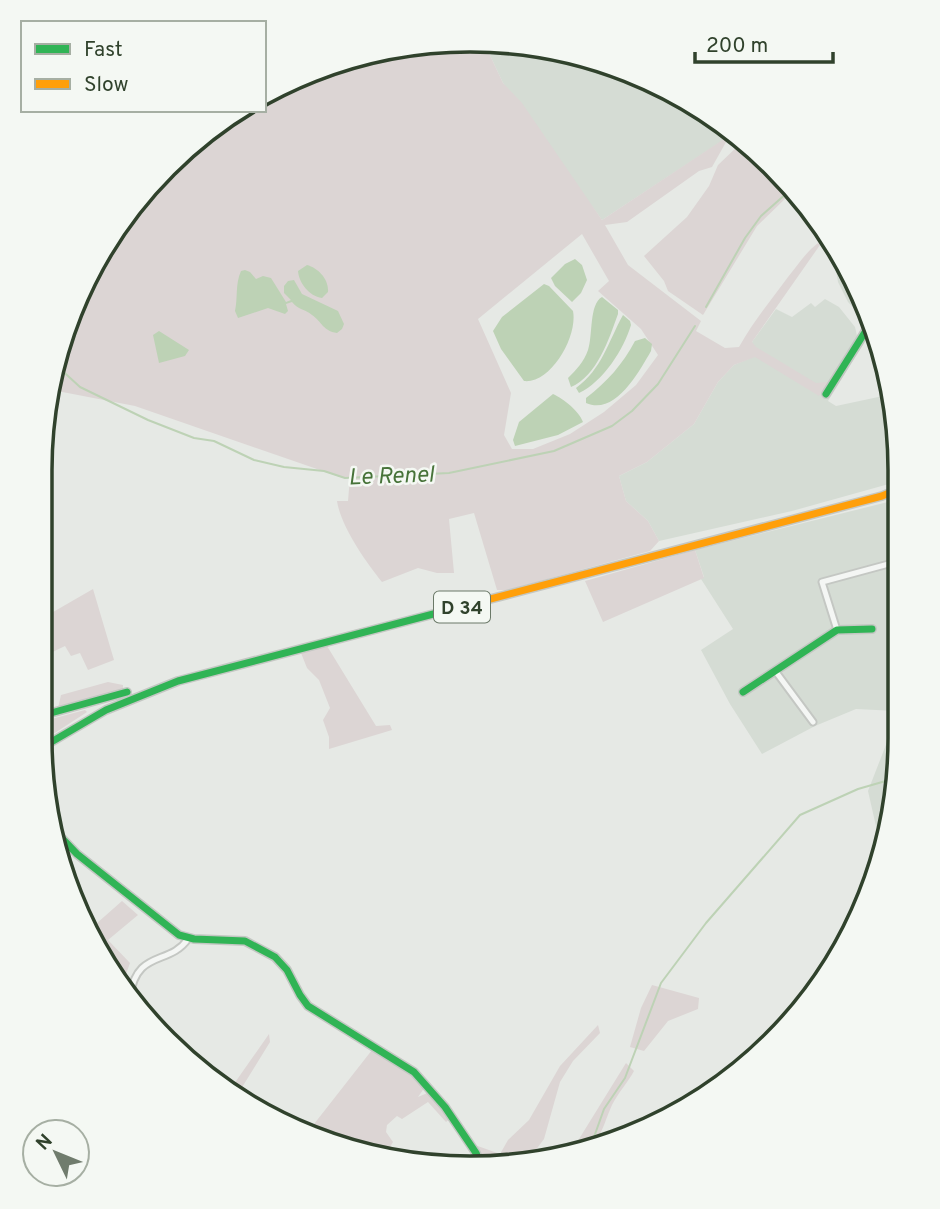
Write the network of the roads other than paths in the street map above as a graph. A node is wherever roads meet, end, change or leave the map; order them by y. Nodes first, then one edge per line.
1 (864, 333) edge
2 (826, 394) dead end
3 (888, 494) edge
4 (888, 564) edge
5 (872, 629) dead end
6 (837, 630) junction
7 (776, 671) junction
8 (127, 692) dead end
9 (743, 692) dead end
10 (52, 713) edge
11 (813, 722) dead end
12 (52, 742) edge
13 (66, 841) edge
14 (188, 939) junction
15 (133, 984) edge
16 (476, 1156) edge

1 - 2 main road
3 - 12 main road, D 34
4 - 6 street
5 - 6 main road
6 - 7 main road
7 - 9 main road
7 - 11 street
8 - 10 main road
13 - 14 main road
14 - 15 street
14 - 16 main road

